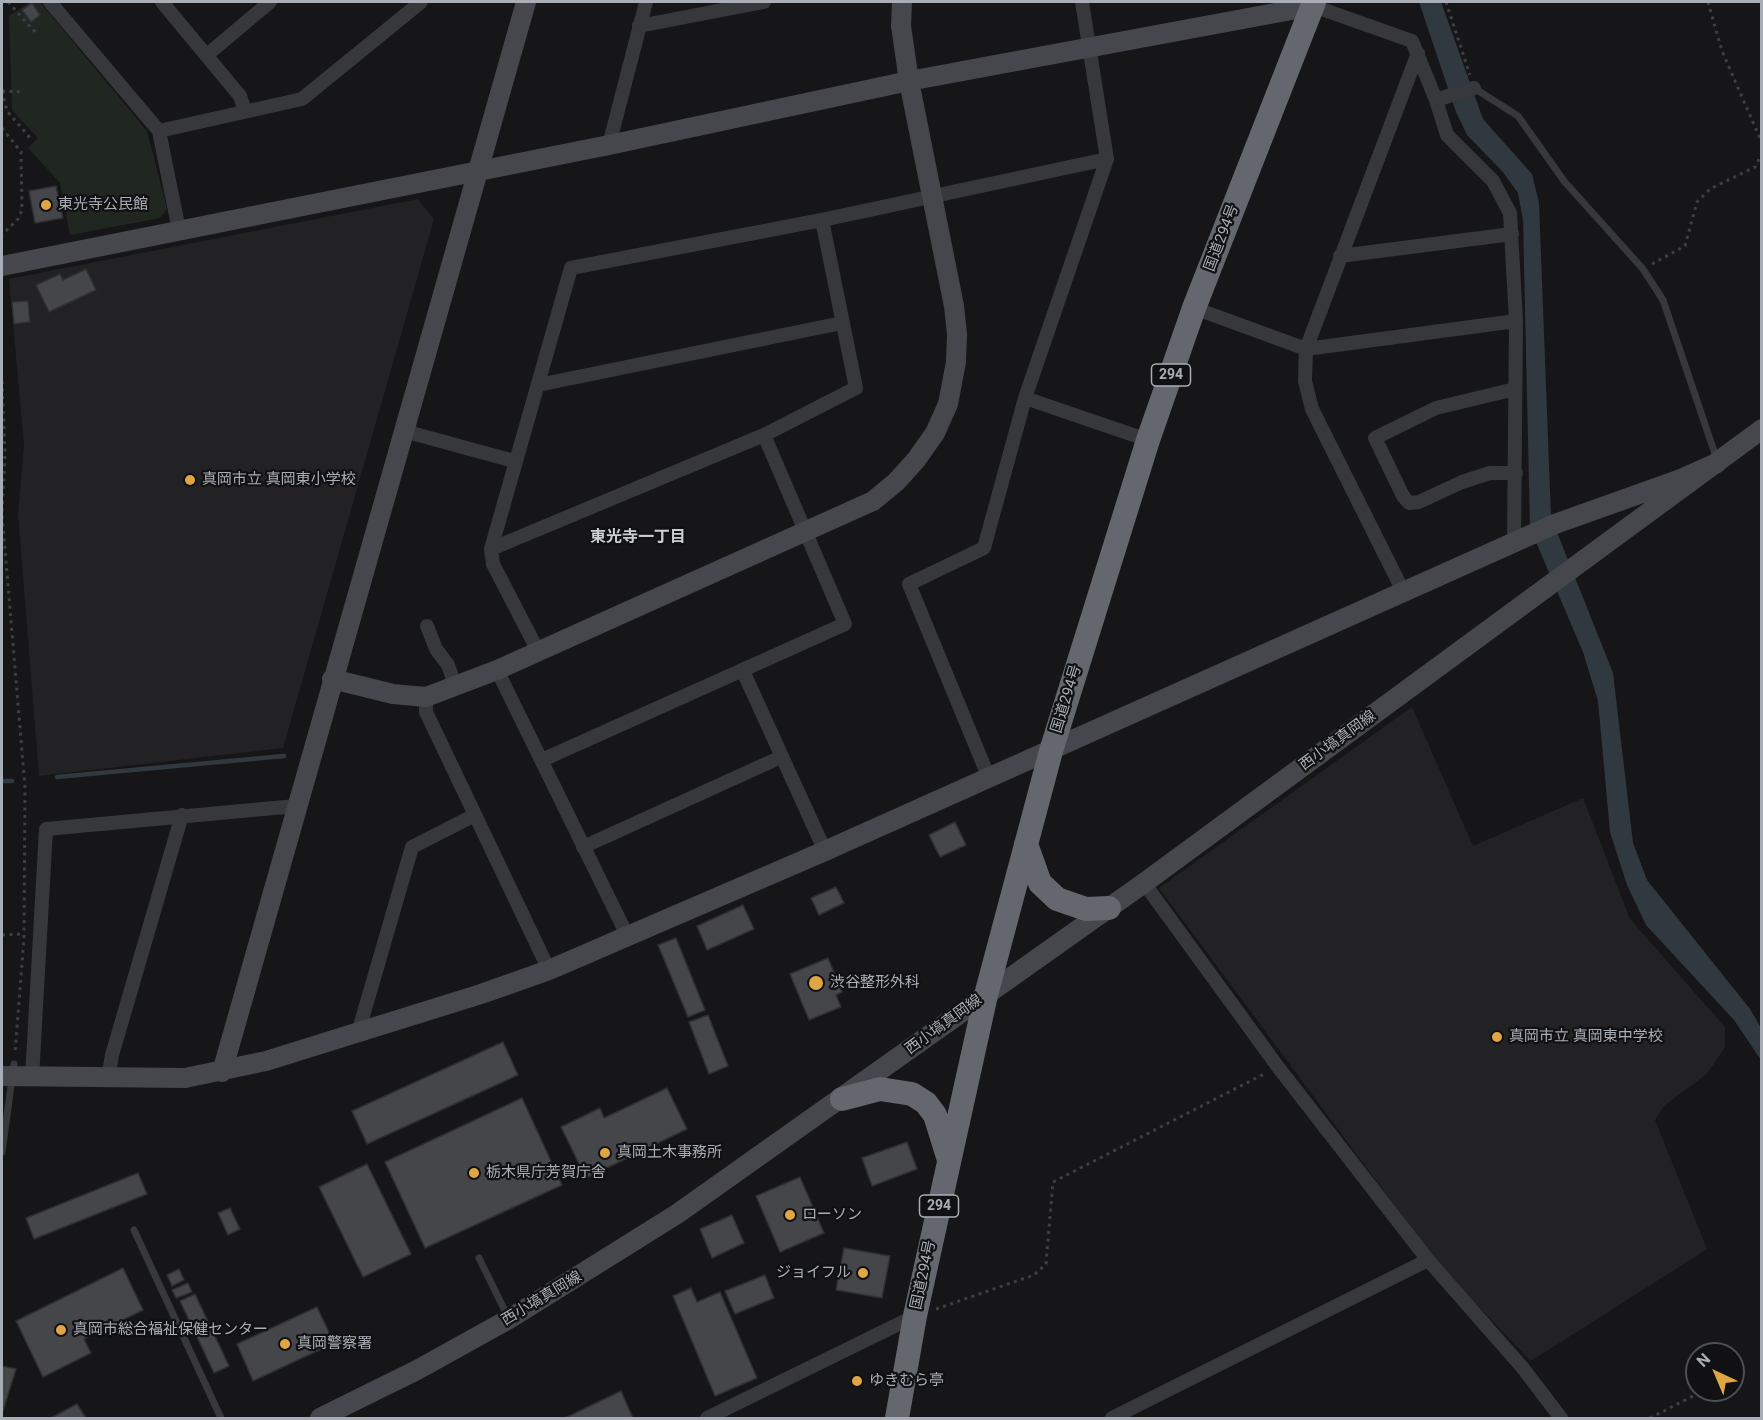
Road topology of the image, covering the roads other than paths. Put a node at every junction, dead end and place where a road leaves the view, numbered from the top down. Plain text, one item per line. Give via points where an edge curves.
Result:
1 (50, 2) edge
2 (162, 2) edge
3 (270, 2) edge
4 (422, 2) edge
5 (526, 2) edge
6 (646, 2) edge
7 (764, 2) edge
8 (902, 2) edge
9 (1082, 2) edge
10 (1313, 4) edge
11 (639, 26) junction
12 (1089, 48) junction
13 (1418, 53) junction
14 (207, 55) junction
15 (909, 81) junction
16 (1474, 88) joint
17 (1436, 100) junction
18 (245, 111) junction
19 (159, 131) junction
20 (609, 145) junction
21 (1107, 159) junction
22 (480, 169) junction
23 (932, 195) junction
24 (822, 220) junction
25 (178, 230) junction
26 (1512, 234) junction
27 (1340, 256) junction
28 (2, 266) edge
29 (1194, 308) junction
30 (1516, 321) junction
31 (842, 323) junction
32 (1306, 349) junction
33 (538, 385) junction
34 (1515, 389) junction
35 (1024, 398) junction
36 (1761, 429) edge
37 (404, 431) junction
38 (764, 435) junction
39 (1148, 440) junction
40 (514, 461) junction
41 (1718, 463) junction
42 (1516, 474) junction
43 (805, 533) junction
44 (1514, 543) junction
45 (491, 549) junction
46 (1404, 593) junction
47 (427, 626) dead end
48 (538, 651) junction
49 (497, 670) junction
50 (743, 671) junction
51 (332, 679) junction
52 (455, 685) junction
53 (426, 697) junction
54 (1051, 751) junction
55 (781, 757) junction
56 (542, 760) junction
57 (989, 778) junction
58 (296, 806) junction
59 (182, 815) junction
60 (475, 815) junction
61 (1026, 844) junction
62 (583, 847) junction
63 (825, 851) junction
64 (1144, 883) junction
65 (1109, 908) junction
66 (628, 937) junction
67 (549, 970) junction
68 (986, 995) junction
69 (358, 1033) junction
70 (222, 1072) junction
71 (13, 1074) edge
72 (108, 1079) junction
73 (842, 1099) junction
74 (2, 1152) edge
75 (950, 1162) junction
76 (134, 1230) dead end
77 (479, 1257) dead end
78 (1428, 1260) junction
79 (915, 1316) junction
80 (509, 1319) junction
81 (348, 1413) edge
82 (221, 1419) edge
83 (320, 1419) edge
84 (706, 1419) edge
85 (897, 1419) edge
86 (1112, 1419) edge
87 (1561, 1419) edge

1 - 19 street
2 - 14 street
3 - 14 street
4 - 18 street via 302,99
5 - 22 street
6 - 11 street
7 - 11 street
8 - 15 street
9 - 12 street
10 - 12 street
10 - 13 street via 1412,41
10 - 29 highway, 国道294号 / 294
11 - 20 street
12 - 15 street
12 - 21 street
13 - 17 street
13 - 27 street
14 - 18 street via 240,96
15 - 20 street
15 - 23 street
16 - 17 street
16 - 41 lane via 1518,116 1564,181 1643,270 1664,300
17 - 26 street via 1447,135 1494,181 1510,213
18 - 19 street
19 - 25 street
20 - 22 street
21 - 23 street
21 - 35 street
22 - 25 street
22 - 37 street
23 - 24 street
23 - 43 street via 957,334 948,404 935,433 896,482 873,501
24 - 31 street
24 - 33 street via 571,268
25 - 28 street
26 - 27 street
26 - 30 street
27 - 32 street
29 - 32 street
29 - 39 highway, 国道294号 / 294
30 - 32 street
30 - 34 street
31 - 33 street
31 - 38 street via 856,388
32 - 46 street via 1305,381 1312,409
33 - 40 street
34 - 42 street
34 - 42 street via 1436,408 1375,438 1409,503 1490,473
35 - 39 street
35 - 57 street via 984,548 909,584
36 - 41 street
37 - 40 street
37 - 51 street
38 - 43 street
38 - 45 street
39 - 54 highway, 国道294号 / 294
40 - 45 street
41 - 44 street
41 - 64 street, 西小塙真岡線
42 - 44 street
43 - 48 street
43 - 50 street via 845,624
44 - 46 street
45 - 48 street via 493,564
46 - 54 street
47 - 52 street
48 - 49 street
49 - 52 street
49 - 56 street
50 - 55 street
50 - 56 street
51 - 53 street via 393,694
51 - 58 street
52 - 53 street
53 - 60 street via 426,712
54 - 57 street
54 - 61 highway, 国道294号 / 294
55 - 62 street
55 - 63 street
56 - 62 street
57 - 63 street
58 - 59 street
58 - 70 street
59 - 71 street via 46,829
59 - 72 street
60 - 67 street
60 - 69 street via 412,847
61 - 65 highway via 1040,883 1057,899 1086,909
61 - 68 highway, 国道294号 / 294
62 - 66 street
63 - 66 street
64 - 65 street, 西小塙真岡線
64 - 78 street via 1278,1067
65 - 68 street, 西小塙真岡線
66 - 67 street
67 - 69 street
68 - 73 street, 西小塙真岡線
68 - 75 highway, 国道294号 / 294
69 - 70 street
70 - 72 street via 185,1078
71 - 72 street
71 - 74 lane
73 - 75 highway via 880,1089 912,1094 926,1103 934,1115
73 - 80 street, 西小塙真岡線 via 677,1214
75 - 79 highway, 国道294号 / 294
76 - 82 lane
77 - 80 lane
78 - 86 street
78 - 87 street via 1522,1367
79 - 84 street
79 - 85 highway, 国道294号 / 294
80 - 81 street, 西小塙真岡線
81 - 83 street, 西小塙真岡線

